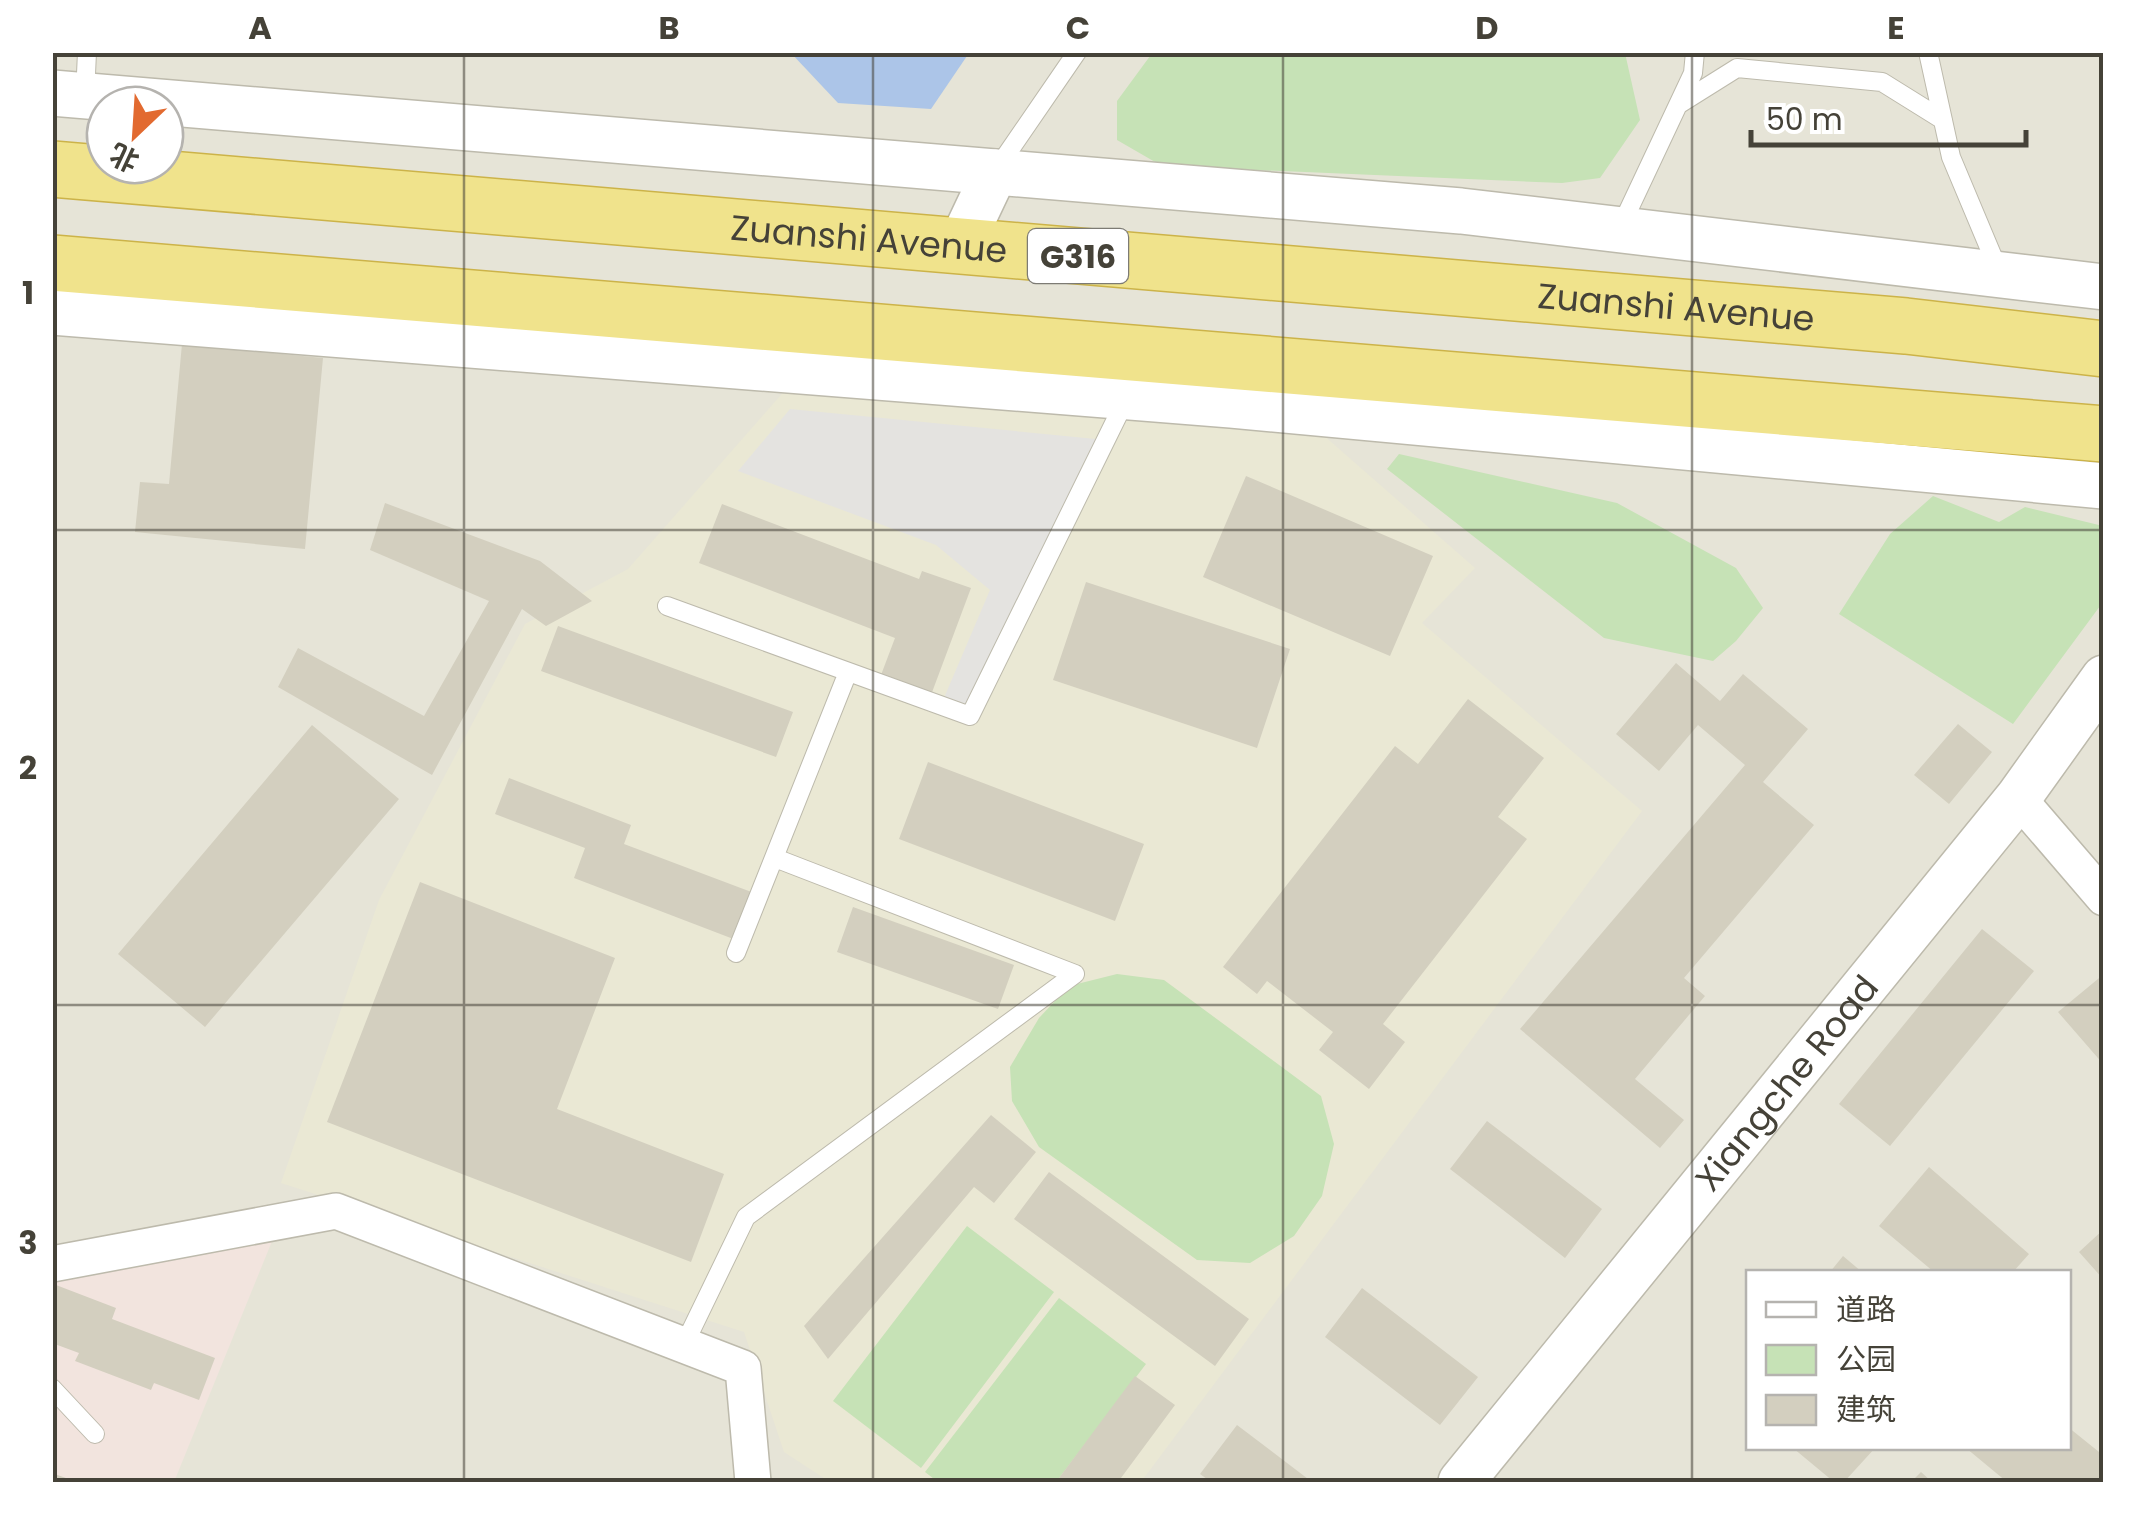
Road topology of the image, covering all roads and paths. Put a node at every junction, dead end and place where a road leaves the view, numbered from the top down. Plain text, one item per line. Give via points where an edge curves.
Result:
1 (1077, 52) edge
2 (1694, 52) edge
3 (1928, 52) edge
4 (75, 80) edge
5 (1678, 105) junction
6 (1943, 120) junction
7 (52, 169) edge
8 (995, 172) junction
9 (1619, 230) junction
10 (960, 246) junction
11 (52, 263) edge
12 (2000, 274) junction
13 (2104, 286) edge
14 (52, 312) edge
15 (403, 316) junction
16 (2104, 350) edge
17 (1127, 397) junction
18 (2104, 434) edge
19 (2104, 486) edge
20 (667, 606) dead end
21 (848, 672) junction
22 (2104, 678) edge
23 (2018, 798) junction
24 (775, 858) junction
25 (2104, 898) edge
26 (736, 954) dead end
27 (52, 1264) edge
28 (684, 1345) junction
29 (52, 1388) edge
30 (96, 1434) dead end
31 (753, 1482) edge
32 (1461, 1482) edge

1 - 8 lane
2 - 5 lane via 1693,73
3 - 6 lane
4 - 8 street
5 - 6 lane via 1737,68 1882,82
5 - 9 lane
6 - 12 lane via 1951,157
7 - 10 highway, Zuanshi Avenue / G316
8 - 9 street
8 - 10 street
9 - 12 street
10 - 16 highway, Zuanshi Avenue / G316 via 1906,326
11 - 15 highway
12 - 13 street
14 - 15 street
15 - 17 street
15 - 18 highway
17 - 19 street
17 - 21 lane via 970,716
20 - 21 lane
21 - 24 lane
22 - 23 street, Xiangche Road
23 - 25 street
23 - 32 street, Xiangche Road
24 - 26 lane
24 - 28 lane via 1075,974 746,1217
27 - 28 street via 336,1211
28 - 31 street via 742,1368
29 - 30 lane

